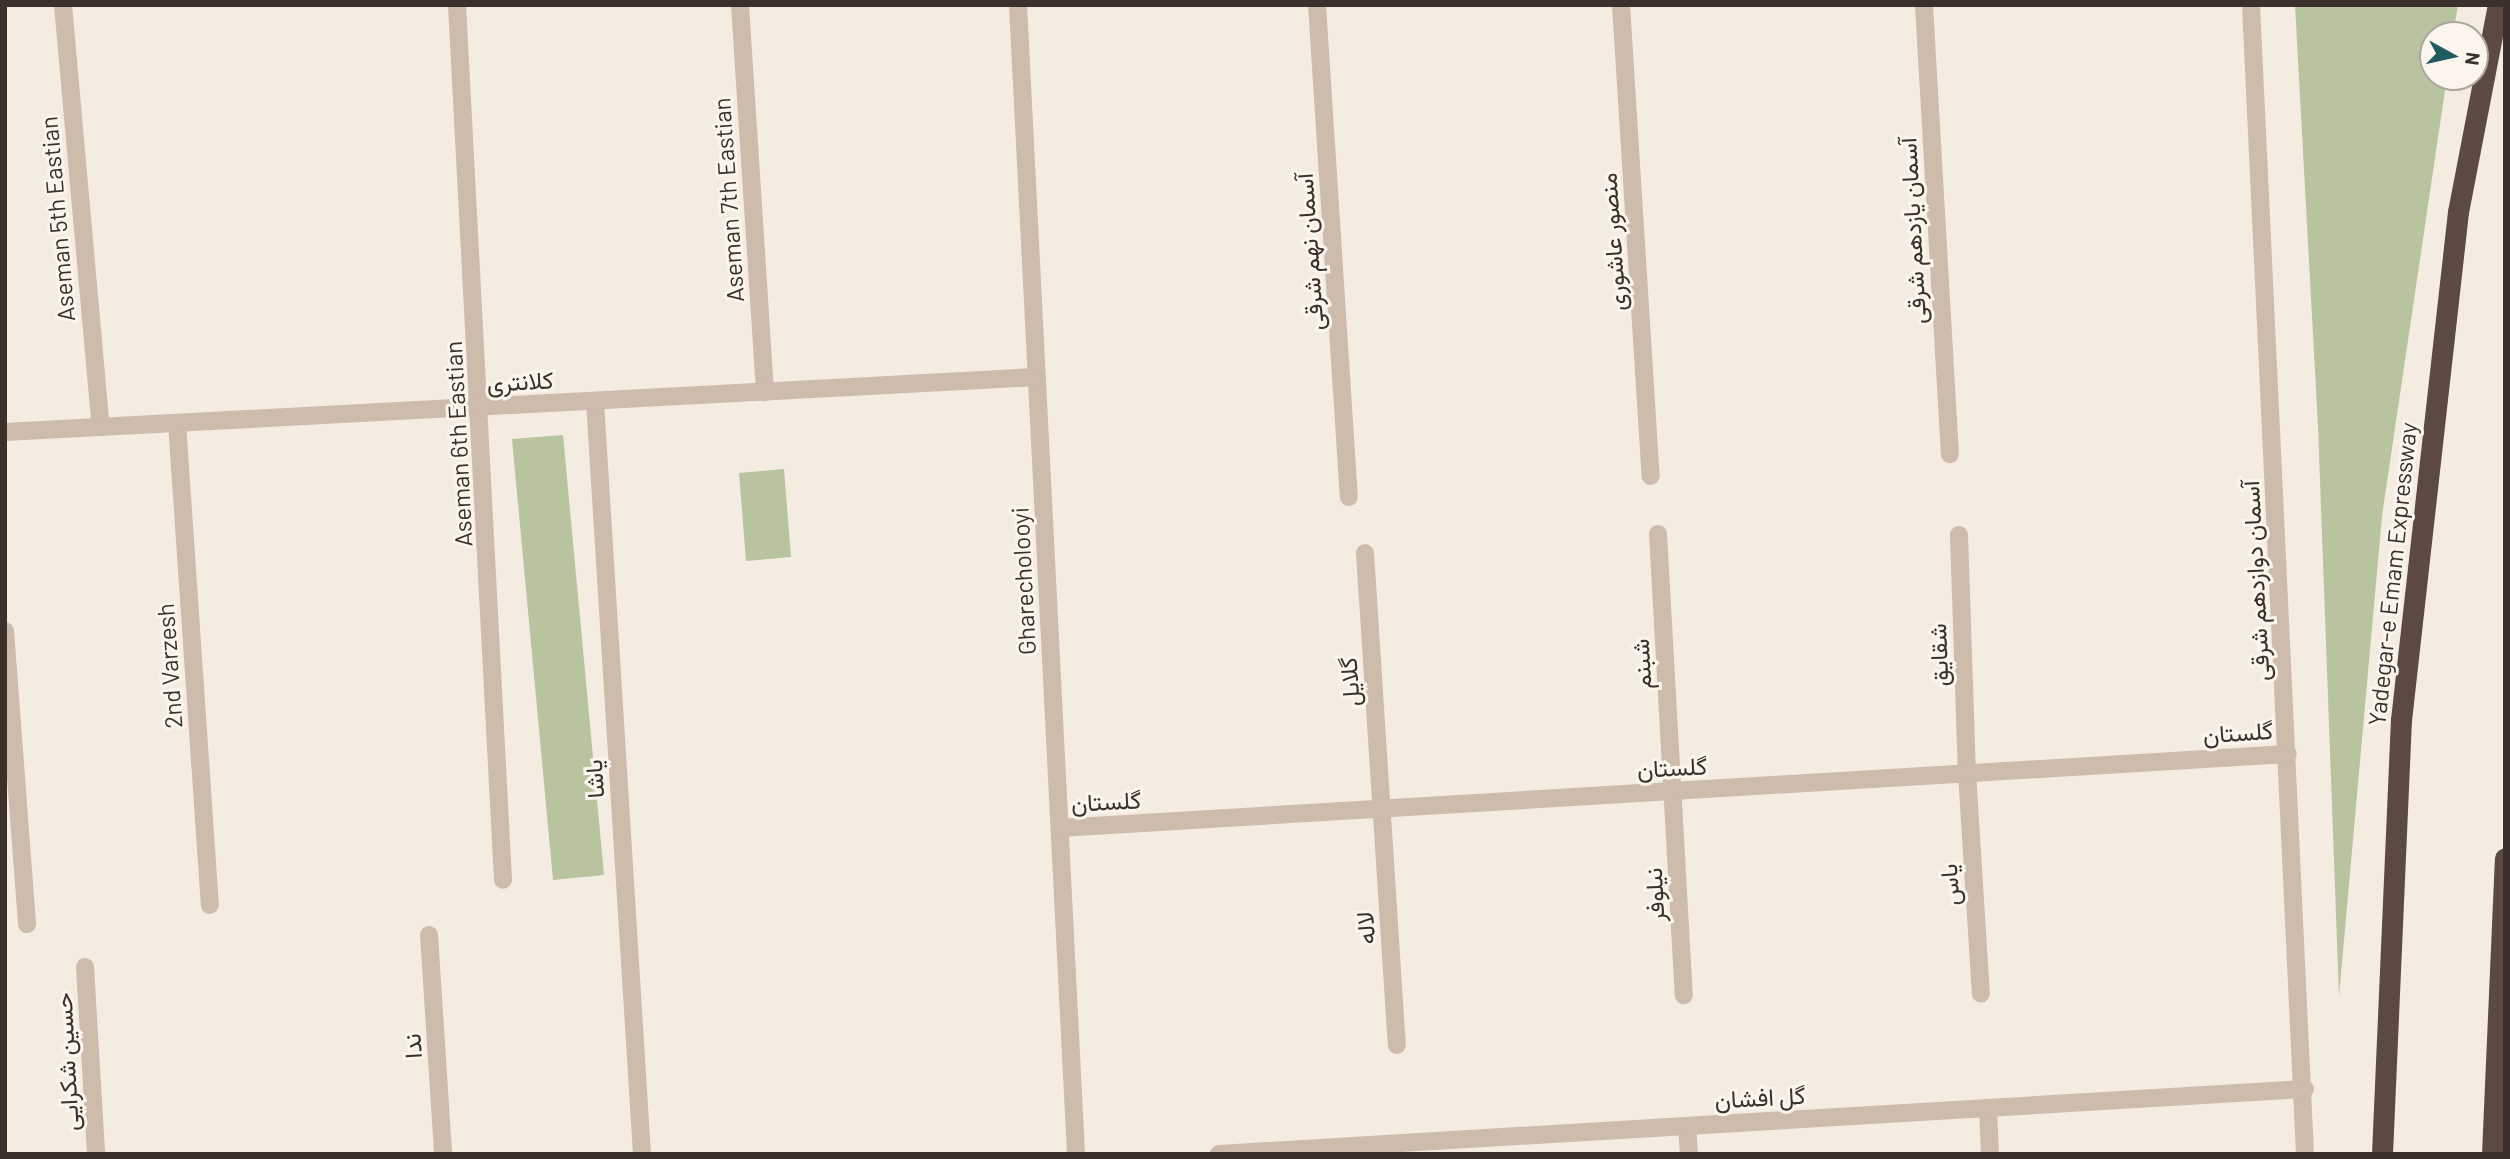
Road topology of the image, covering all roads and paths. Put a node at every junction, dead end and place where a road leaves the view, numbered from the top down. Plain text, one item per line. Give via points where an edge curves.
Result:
1 (63, 5) edge
2 (457, 5) edge
3 (740, 5) edge
4 (1018, 5) edge
5 (1317, 5) edge
6 (1621, 5) edge
7 (1924, 5) edge
8 (2251, 5) edge
9 (2498, 5) edge
10 (1037, 377) junction
11 (765, 392) junction
12 (595, 401) junction
13 (481, 407) junction
14 (177, 423) junction
15 (101, 428) junction
16 (5, 432) edge
17 (1950, 454) dead end
18 (1651, 476) dead end
19 (1349, 496) dead end
20 (1658, 534) dead end
21 (1959, 535) dead end
22 (1365, 552) dead end
23 (5, 631) edge
24 (2288, 754) junction
25 (1967, 773) junction
26 (1672, 791) junction
27 (1382, 809) junction
28 (1060, 828) junction
29 (2505, 858) edge
30 (503, 880) dead end
31 (210, 905) dead end
32 (27, 924) dead end
33 (429, 935) dead end
34 (85, 967) dead end
35 (1980, 994) dead end
36 (1684, 995) dead end
37 (1397, 1045) dead end
38 (2305, 1088) junction
39 (1988, 1108) junction
40 (1687, 1126) junction
41 (1380, 1149) edge
42 (96, 1154) edge
43 (443, 1154) edge
44 (642, 1154) edge
45 (1076, 1154) edge
46 (1219, 1154) edge
47 (1689, 1154) edge
48 (1990, 1154) edge
49 (2305, 1154) edge
50 (2382, 1154) edge
51 (2491, 1154) edge

1 - 15 street, Aseman 5th Eastian
2 - 13 street, Aseman 6th Eastian
3 - 11 street, Aseman 7th Eastian
4 - 10 street, Gharecholooyi
5 - 19 street, آسمان نهم شرقی
6 - 18 street, منصور عاشوری
7 - 17 street, آسمان یازدهم شرقی
8 - 24 street, آسمان دوازدهم شرقی
9 - 50 highway, Yadegar-e Emam Expressway via 2458,212 2401,720
10 - 11 street, کلانتری
10 - 28 street, Gharecholooyi
11 - 12 street, کلانتری
12 - 13 street, کلانتری
12 - 44 street, یاشا
13 - 14 street, کلانتری
13 - 30 street, Aseman 6th Eastian
14 - 15 street, کلانتری
14 - 31 street, 2nd Varzesh
15 - 16 street, کلانتری
20 - 26 street, شبنم
21 - 25 street, شقایق
22 - 27 street, گلایل
23 - 32 street
24 - 25 street, گلستان
24 - 38 street, آسمان دوازدهم شرقی
25 - 26 street, گلستان
25 - 35 street, یاس
26 - 27 street, گلستان
26 - 36 street, نیلوفر
27 - 28 street, گلستان
27 - 37 street, لاله
28 - 45 street, Gharecholooyi
29 - 51 highway
33 - 43 street, ندا
34 - 42 street, حسین شکرایی
38 - 39 street, گل افشان
38 - 49 street, آسمان دوازدهم شرقی
39 - 40 street, گل افشان
39 - 48 street
40 - 41 street, گل افشان
40 - 47 street
41 - 46 street, گل افشان

